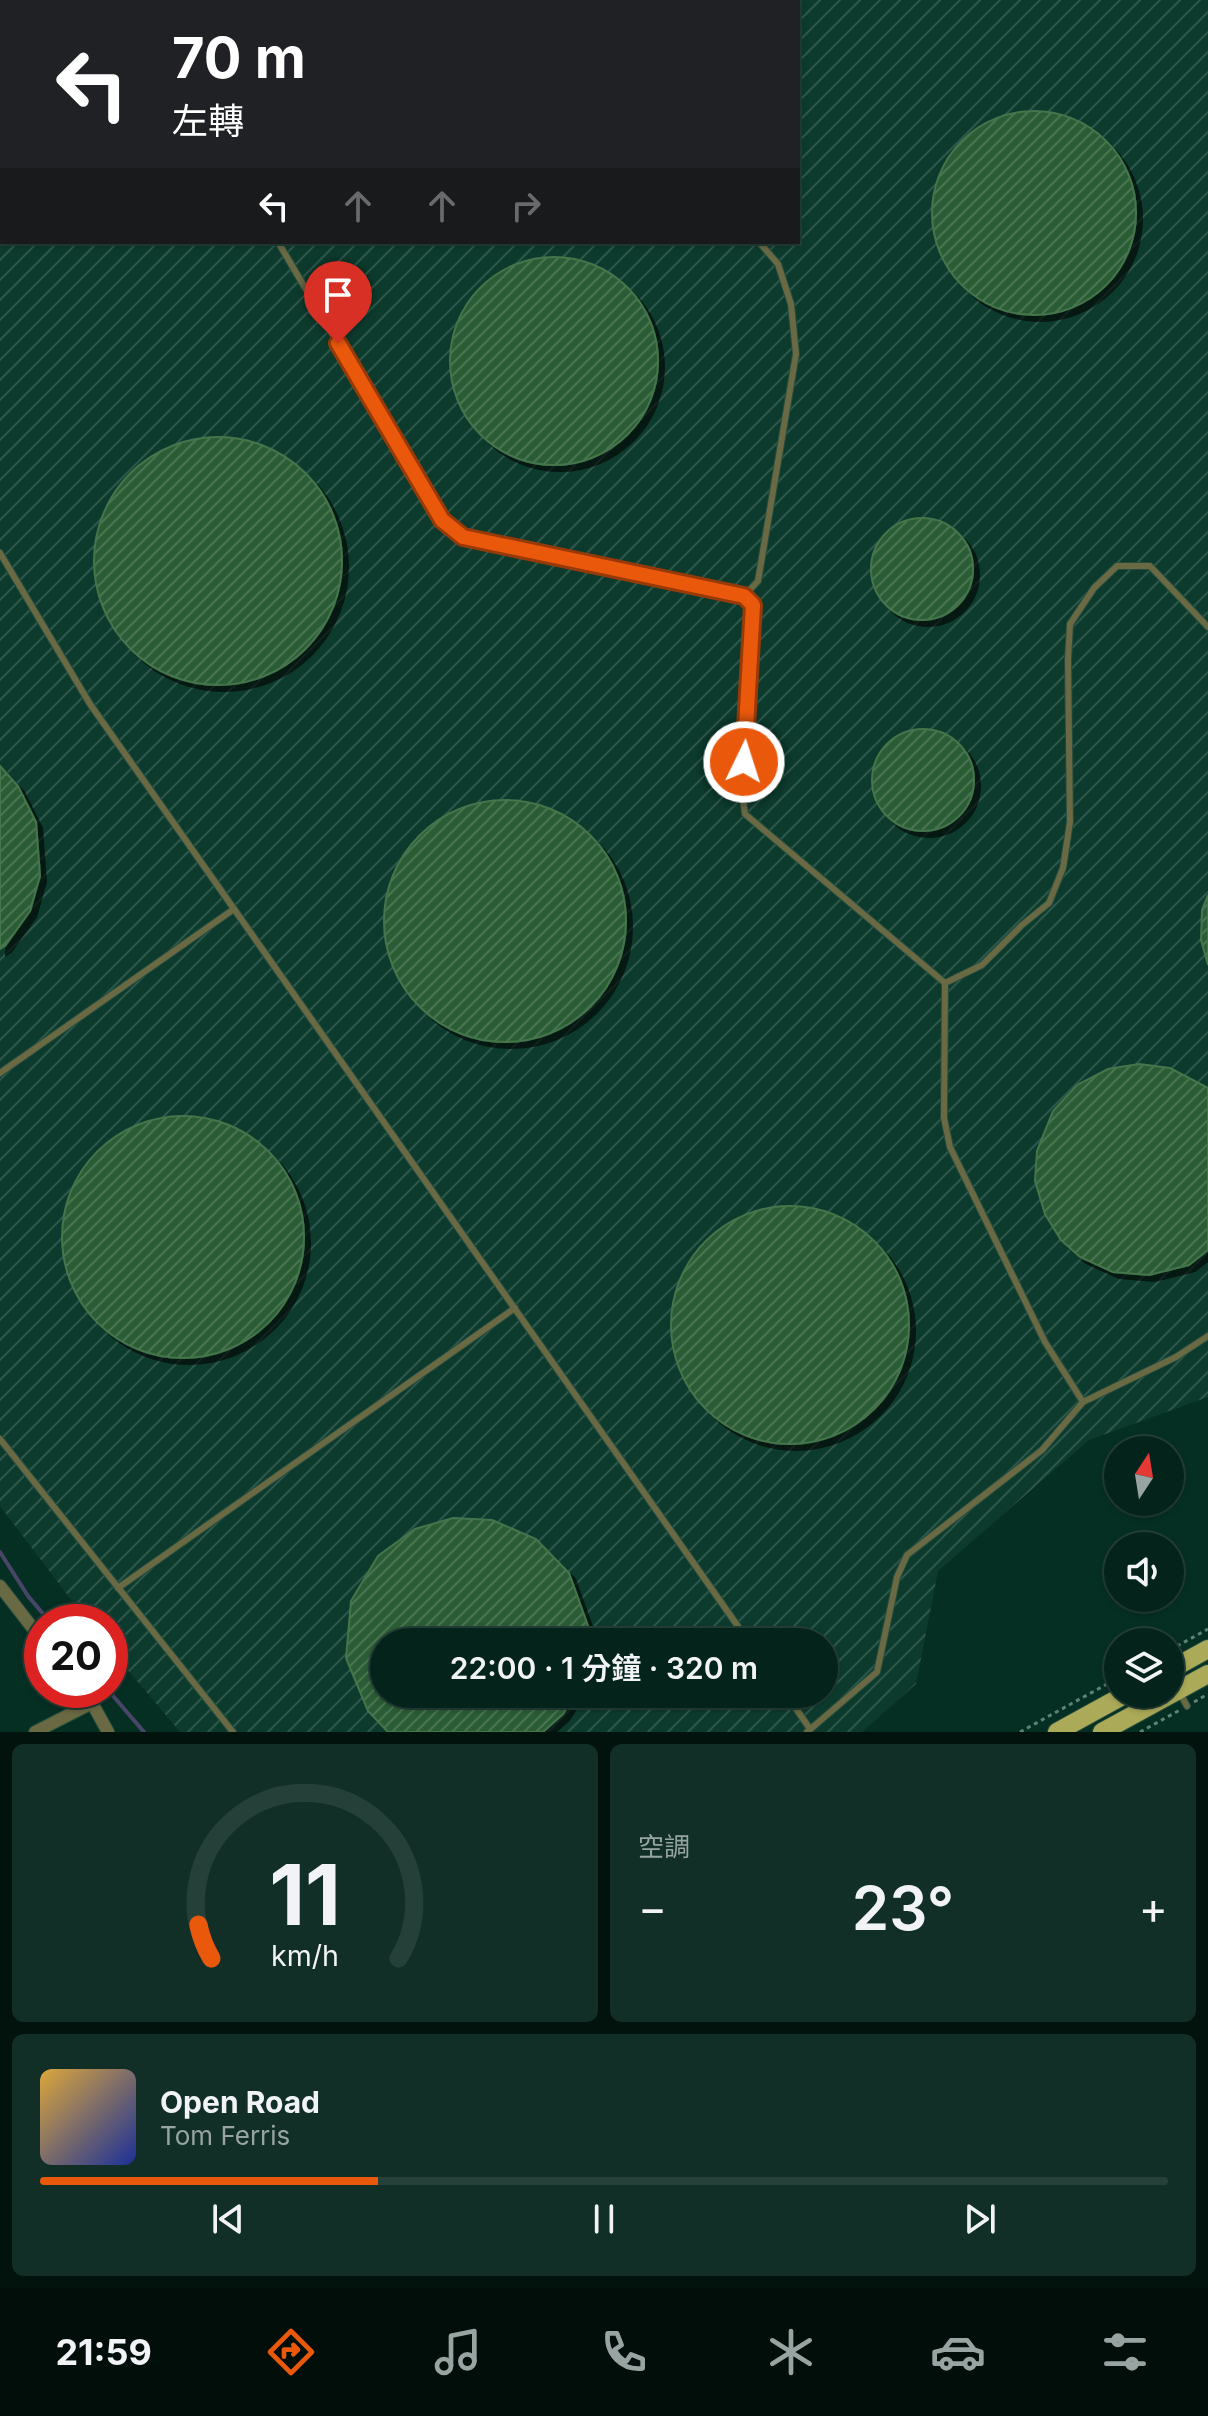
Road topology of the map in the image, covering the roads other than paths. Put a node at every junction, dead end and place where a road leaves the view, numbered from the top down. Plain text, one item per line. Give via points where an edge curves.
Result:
1 (279, 244) edge
2 (761, 244) edge
3 (0, 553) edge
4 (744, 596) junction
5 (1208, 627) edge
6 (234, 909) junction
7 (945, 983) junction
8 (0, 1073) edge
9 (515, 1308) junction
10 (1208, 1336) edge
11 (1083, 1402) junction
12 (0, 1439) edge
13 (0, 1586) edge
14 (118, 1588) junction
15 (24, 1617) edge
16 (739, 1628) edge
17 (1208, 1649) edge
18 (1208, 1674) edge
19 (1184, 1676) edge
20 (1184, 1682) edge
21 (1104, 1706) edge
22 (82, 1708) edge
23 (95, 1708) edge
24 (795, 1708) edge
25 (1140, 1708) edge
26 (809, 1731) edge
27 (35, 1732) edge
28 (108, 1732) edge
29 (233, 1732) edge
30 (1057, 1732) edge
31 (1102, 1732) edge

1 - 4 lane via 442,520 463,537
2 - 4 lane via 778,264 791,304 796,354 758,581
3 - 6 lane via 90,704
4 - 7 lane via 753,605 745,814
5 - 7 lane via 1150,566 1117,566 1094,588 1070,624 1070,822 1063,868 1049,903 982,965
6 - 8 lane
6 - 9 lane
7 - 11 lane via 944,1118 950,1147 1045,1342
9 - 14 lane
9 - 16 lane
10 - 11 lane
11 - 26 lane via 1042,1450 907,1555 897,1577 877,1672
12 - 14 lane
13 - 15 street
14 - 29 lane
17 - 19 main road
18 - 20 main road
21 - 30 main road
22 - 27 street
23 - 28 street
24 - 26 lane
25 - 31 main road

